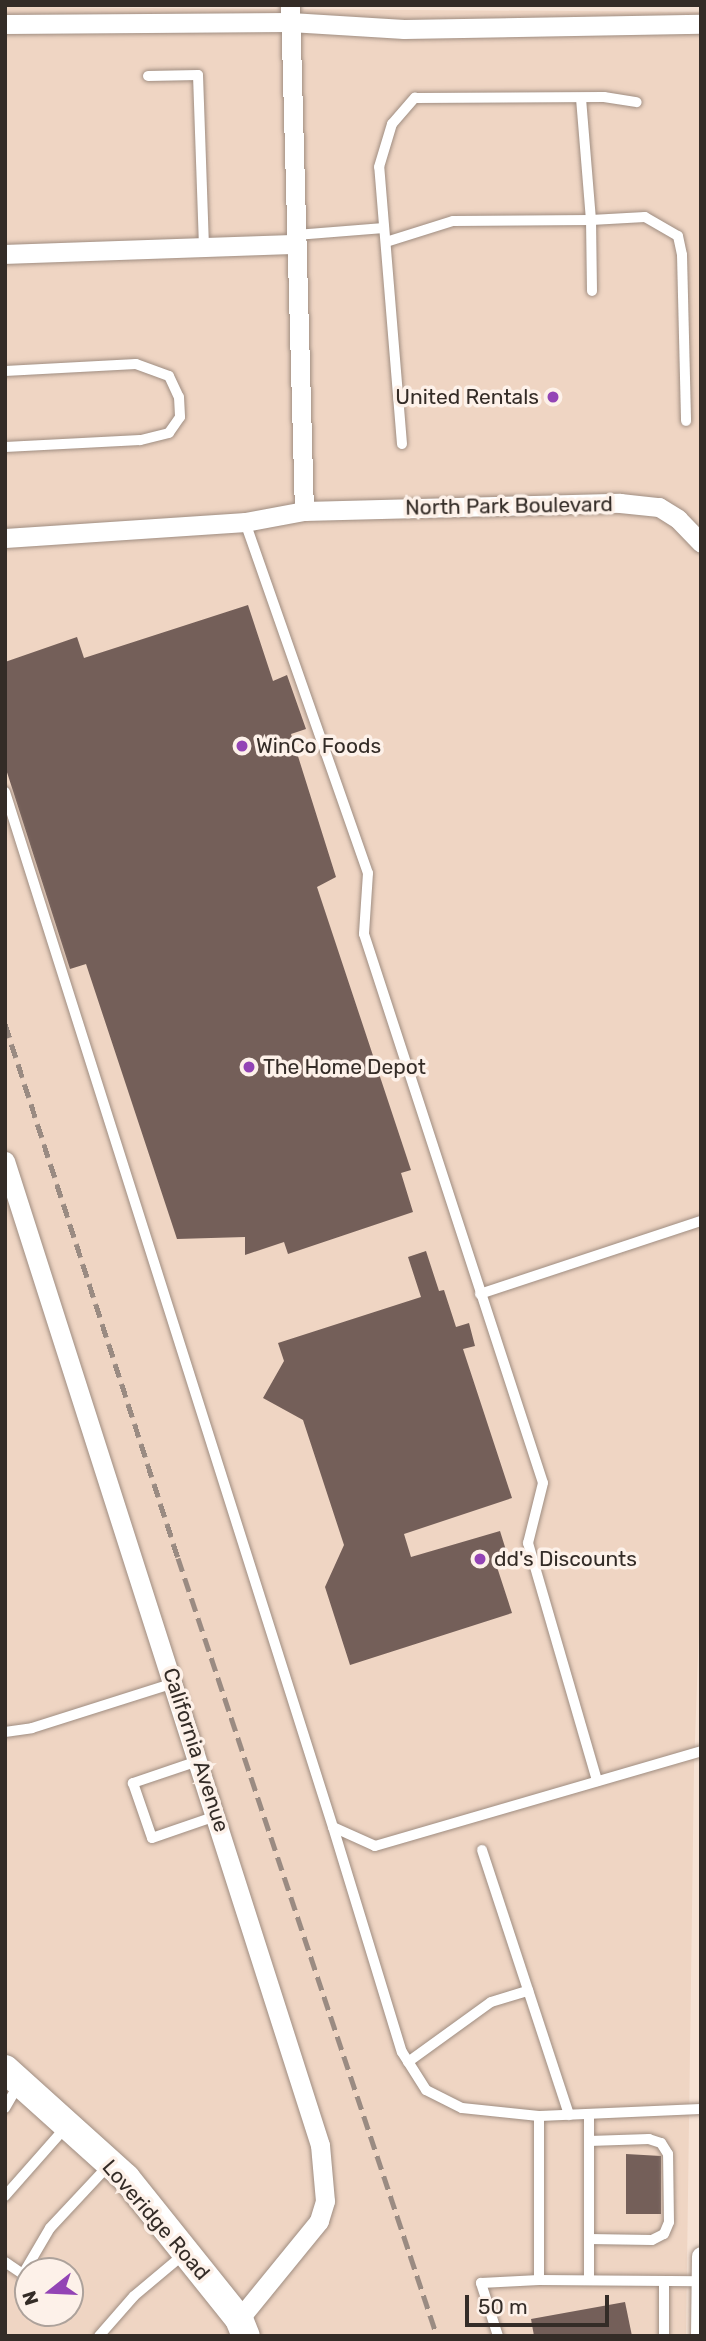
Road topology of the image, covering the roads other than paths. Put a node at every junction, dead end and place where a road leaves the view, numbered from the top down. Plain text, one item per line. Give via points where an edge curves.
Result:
1 (290, 14) edge
2 (5, 24) edge
3 (701, 24) edge
4 (148, 76) dead end
5 (581, 98) junction
6 (637, 102) dead end
7 (592, 220) junction
8 (384, 228) junction
9 (297, 240) junction
10 (386, 242) junction
11 (204, 248) junction
12 (5, 254) edge
13 (592, 291) dead end
14 (5, 371) edge
15 (686, 421) dead end
16 (402, 444) dead end
17 (5, 447) edge
18 (304, 511) junction
19 (244, 522) junction
20 (5, 538) edge
21 (701, 542) edge
22 (5, 792) edge
23 (6, 1169) edge
24 (701, 1221) edge
25 (480, 1294) junction
26 (175, 1683) junction
27 (5, 1732) edge
28 (701, 1751) edge
29 (199, 1760) junction
30 (597, 1782) junction
31 (216, 1816) junction
32 (332, 1827) junction
33 (482, 1850) dead end
34 (528, 1991) junction
35 (408, 2062) junction
36 (13, 2075) edge
37 (5, 2108) edge
38 (701, 2109) edge
39 (589, 2114) junction
40 (569, 2115) junction
41 (539, 2116) junction
42 (68, 2125) junction
43 (589, 2141) junction
44 (111, 2164) junction
45 (5, 2196) edge
46 (589, 2239) junction
47 (186, 2253) junction
48 (701, 2256) edge
49 (5, 2262) edge
50 (539, 2280) junction
51 (589, 2280) junction
52 (664, 2281) junction
53 (700, 2281) edge
54 (243, 2328) edge
55 (99, 2336) edge
56 (264, 2336) edge
57 (498, 2336) edge
58 (664, 2336) edge
59 (700, 2336) edge

1 - 2 street
1 - 3 street via 404,29
1 - 9 street
4 - 11 lane via 198,75
5 - 6 lane
5 - 7 lane
5 - 8 lane via 415,98 392,124 379,167
7 - 10 lane via 453,221
7 - 13 lane
7 - 15 lane via 645,217 678,236
8 - 9 lane
8 - 10 lane
9 - 11 street
9 - 18 street
10 - 16 lane
11 - 12 street
14 - 17 lane via 136,364 169,376 180,397 180,417 169,433 140,440
18 - 19 street, North Park Boulevard
18 - 21 street, North Park Boulevard via 620,503 659,508
19 - 20 street, North Park Boulevard
19 - 25 lane via 368,873 364,934
22 - 32 lane
23 - 26 street, California Avenue
24 - 25 lane
25 - 30 lane via 543,1483 528,1543
26 - 27 lane via 32,1728
26 - 29 street, California Avenue
28 - 30 lane
29 - 31 street, California Avenue
29 - 31 lane via 133,1783 152,1838
30 - 32 lane via 375,1846
31 - 54 street, California Avenue via 320,2145 325,2177 319,2221
32 - 35 lane
33 - 34 lane
34 - 35 lane via 491,2002
34 - 40 lane
35 - 41 lane via 426,2090 462,2108
36 - 37 lane
36 - 42 main road, Loveridge Road
38 - 39 lane
39 - 40 lane
39 - 43 lane
40 - 41 lane
41 - 50 lane
42 - 44 main road, Loveridge Road
42 - 45 lane
43 - 46 lane
43 - 46 lane via 649,2139 661,2143 668,2154 669,2222 664,2234 652,2240
44 - 47 main road, Loveridge Road
44 - 49 lane via 50,2228 23,2274
46 - 51 lane
47 - 54 main road, Loveridge Road
47 - 55 lane via 134,2296
48 - 53 street
50 - 51 lane
50 - 57 lane via 481,2283
51 - 52 lane
52 - 53 lane
52 - 58 lane
53 - 59 street
54 - 56 main road, Loveridge Road

